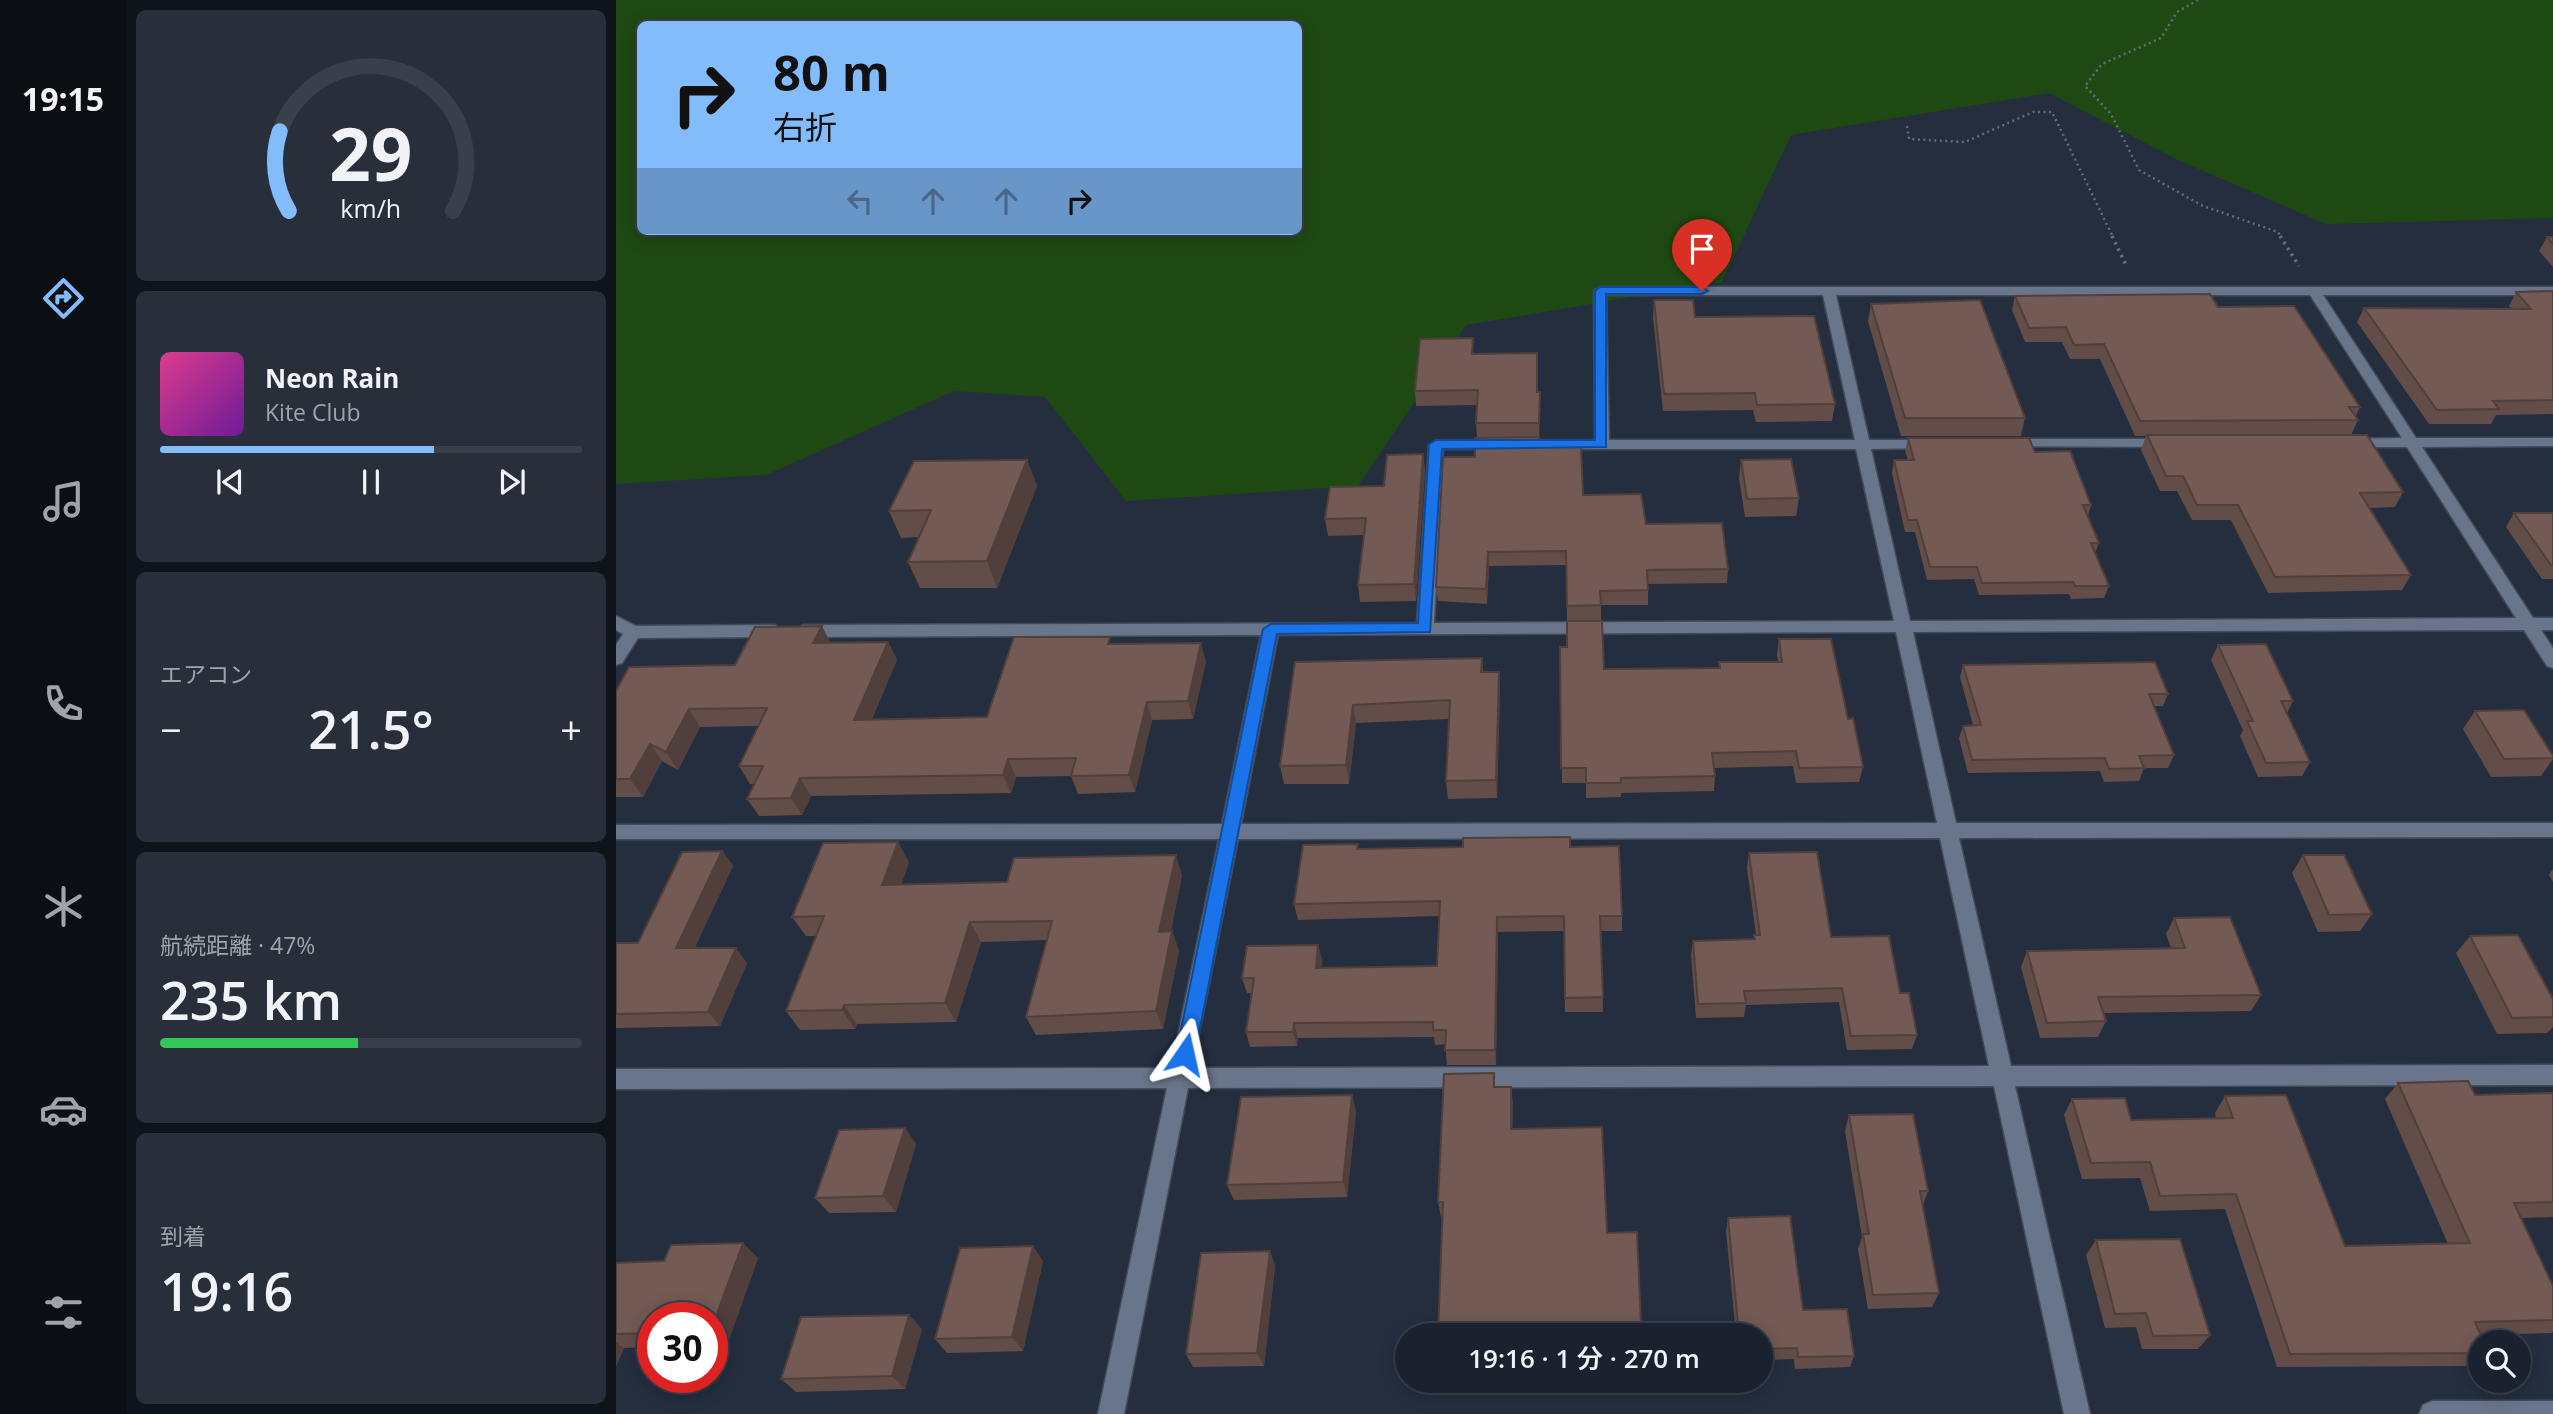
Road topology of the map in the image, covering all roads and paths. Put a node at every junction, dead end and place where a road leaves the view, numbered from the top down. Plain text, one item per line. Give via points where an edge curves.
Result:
1 (2198, 0) edge
2 (1907, 126) dead end
3 (1829, 291) junction
4 (2138, 291) junction
5 (2314, 291) junction
6 (2553, 291) edge
7 (2553, 442) edge
8 (1986, 443) edge
9 (2178, 443) edge
10 (2329, 443) edge
11 (2411, 443) junction
12 (1602, 444) junction
13 (1863, 444) junction
14 (1945, 444) edge
15 (616, 622) edge
16 (2528, 624) junction
17 (2553, 624) edge
18 (1904, 626) junction
19 (1271, 629) junction
20 (1425, 629) junction
21 (633, 632) junction
22 (616, 659) edge
23 (2553, 662) edge
24 (2553, 830) edge
25 (1230, 831) junction
26 (1948, 831) junction
27 (616, 832) edge
28 (2553, 1075) edge
29 (2003, 1076) junction
30 (1180, 1078) junction
31 (616, 1080) edge
32 (1111, 1414) edge
33 (2077, 1414) edge
34 (2432, 1414) edge
35 (2553, 1414) edge

1 - 5 path via 2178,12 2161,38 2102,64 2085,86 2111,114 2139,170 2203,206 2278,232
2 - 4 path via 1909,139 1965,142 2033,112 2052,112
3 - 4 street
3 - 12 street via 1600,291
3 - 13 street
4 - 5 street
5 - 6 street
5 - 11 street
7 - 11 street
8 - 9 street
10 - 11 street
11 - 16 street
12 - 13 street
12 - 20 street via 1436,444
13 - 14 street
13 - 18 street
15 - 21 street
16 - 17 street
16 - 18 street
16 - 23 street
18 - 20 street
18 - 26 street
19 - 20 street
19 - 21 street
19 - 25 street
21 - 22 street
24 - 26 street
25 - 26 street
25 - 27 street
25 - 30 street
26 - 29 street
28 - 29 street
29 - 30 street
29 - 33 street
30 - 31 street
30 - 32 street
34 - 35 street

